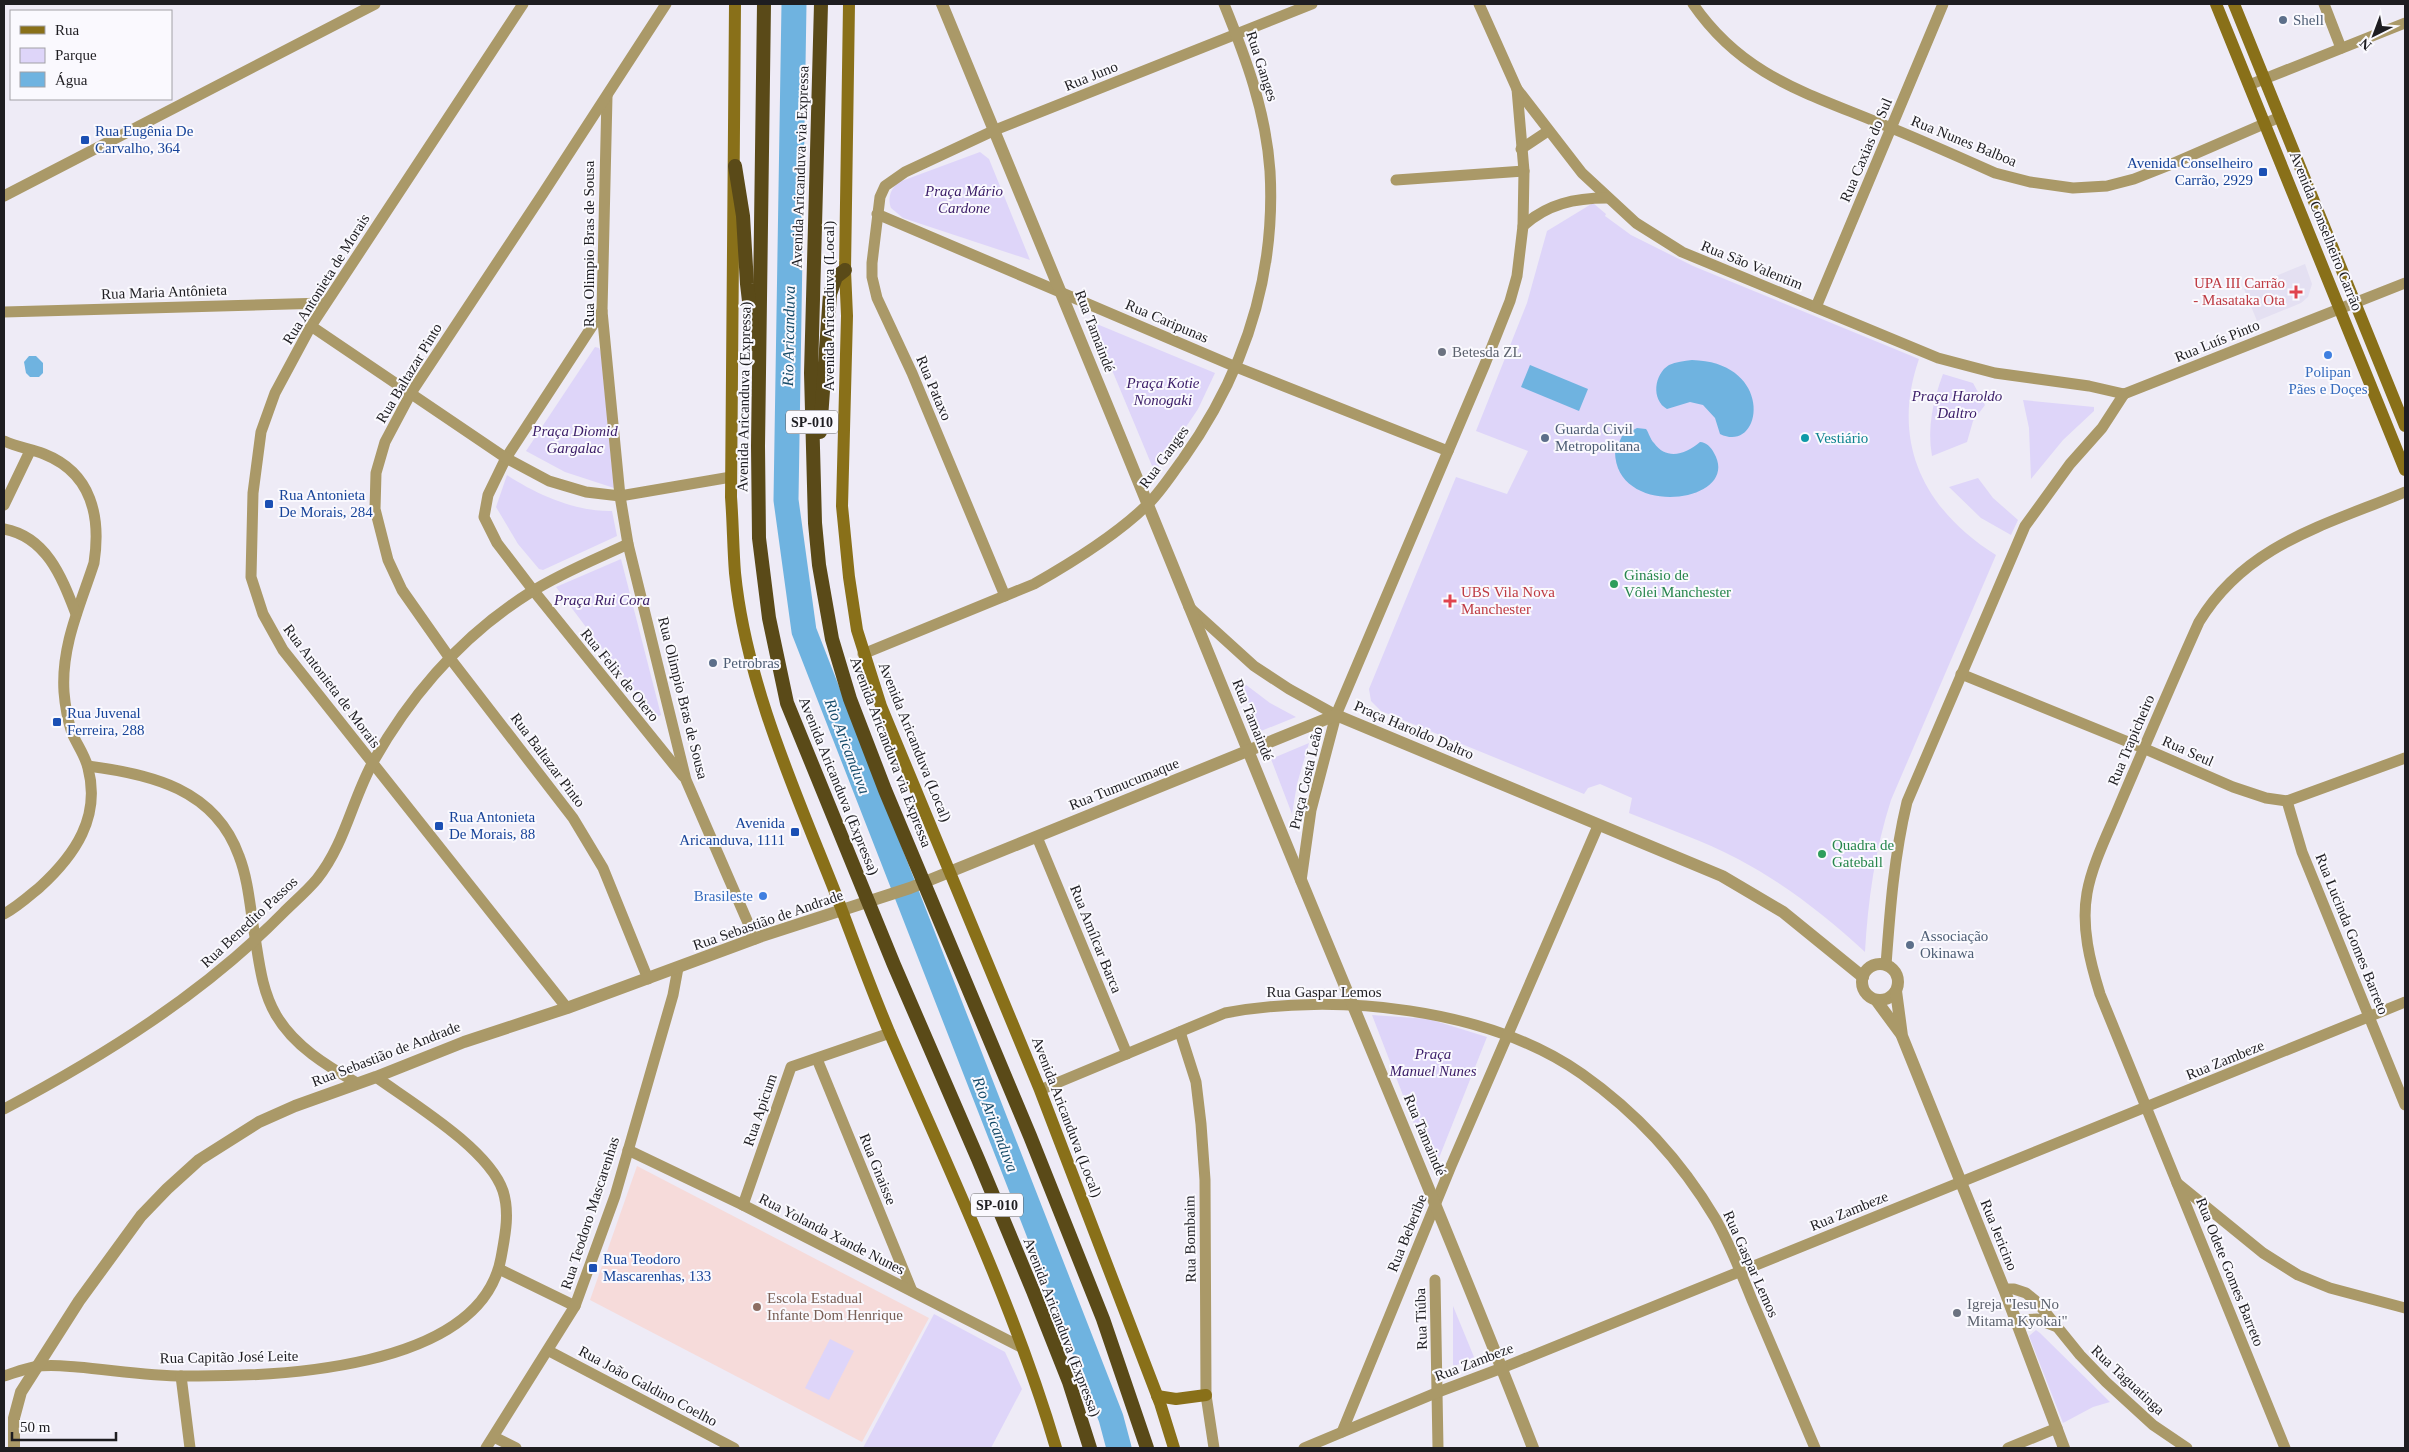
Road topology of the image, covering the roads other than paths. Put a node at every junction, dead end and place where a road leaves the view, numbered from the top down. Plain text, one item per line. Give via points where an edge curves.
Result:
1 (375, 4) edge
2 (523, 4) edge
3 (666, 4) edge
4 (735, 4) edge
5 (764, 4) edge
6 (821, 4) edge
7 (849, 4) edge
8 (942, 4) edge
9 (1224, 4) edge
10 (1312, 4) edge
11 (1480, 4) edge
12 (1694, 4) edge
13 (1943, 4) edge
14 (2216, 4) edge
15 (2234, 4) edge
16 (2324, 4) edge
17 (2405, 23) edge
18 (1236, 34) junction
19 (2341, 48) junction
20 (2264, 79) junction
21 (2249, 85) junction
22 (1517, 89) junction
23 (607, 96) junction
24 (2280, 117) junction
25 (2265, 124) junction
26 (1892, 128) junction
27 (995, 130) junction
28 (1548, 131) junction
29 (1521, 149) junction
30 (735, 166) junction
31 (1524, 171) junction
32 (1396, 180) dead end
33 (885, 186) joint
34 (4, 196) edge
35 (1607, 198) junction
36 (877, 214) junction
37 (1524, 226) junction
38 (845, 270) junction
39 (2405, 282) edge
40 (1062, 292) junction
41 (325, 303) junction
42 (2355, 303) junction
43 (1816, 307) junction
44 (2340, 309) junction
45 (602, 311) junction
46 (4, 312) edge
47 (311, 326) junction
48 (1236, 367) junction
49 (759, 374) junction
50 (410, 392) junction
51 (2124, 394) junction
52 (2402, 410) edge
53 (2385, 417) junction
54 (2405, 426) edge
55 (4, 441) edge
56 (30, 451) junction
57 (1448, 451) junction
58 (506, 458) junction
59 (2405, 470) edge
60 (731, 477) junction
61 (2405, 492) edge
62 (620, 496) junction
63 (814, 497) junction
64 (4, 505) edge
65 (1147, 505) junction
66 (4, 529) edge
67 (628, 544) junction
68 (533, 590) junction
69 (1005, 596) junction
70 (1189, 607) junction
71 (76, 614) junction
72 (863, 654) junction
73 (449, 656) junction
74 (1961, 674) junction
75 (1336, 715) junction
76 (2143, 748) junction
77 (1248, 751) junction
78 (2405, 758) edge
79 (372, 764) junction
80 (88, 766) junction
81 (686, 780) junction
82 (2287, 801) junction
83 (1598, 826) junction
84 (1037, 837) junction
85 (950, 872) junction
86 (1301, 881) junction
87 (924, 883) junction
88 (874, 901) junction
89 (843, 912) junction
90 (4, 914) edge
91 (755, 939) junction
92 (256, 941) junction
93 (1886, 966) junction
94 (678, 968) junction
95 (1863, 977) junction
96 (648, 979) junction
97 (1896, 991) junction
98 (1876, 1000) junction
99 (2405, 1002) edge
100 (1352, 1005) junction
101 (567, 1008) junction
102 (2370, 1017) junction
103 (1180, 1032) junction
104 (890, 1033) junction
105 (1902, 1036) junction
106 (1508, 1037) junction
107 (1127, 1054) junction
108 (817, 1058) junction
109 (376, 1077) junction
110 (357, 1083) junction
111 (1040, 1090) junction
112 (2405, 1105) edge
113 (2148, 1107) junction
114 (4, 1109) edge
115 (628, 1150) junction
116 (1960, 1181) junction
117 (2176, 1182) junction
118 (1436, 1202) junction
119 (743, 1205) junction
120 (499, 1269) junction
121 (1740, 1272) junction
122 (1435, 1280) dead end
123 (2004, 1289) junction
124 (912, 1292) junction
125 (575, 1306) junction
126 (2405, 1308) edge
127 (2015, 1320) junction
128 (2055, 1326) junction
129 (1021, 1348) junction
130 (549, 1351) junction
131 (35, 1367) junction
132 (1502, 1368) junction
133 (6, 1372) edge
134 (181, 1376) junction
135 (1068, 1382) junction
136 (1438, 1392) junction
137 (1206, 1395) junction
138 (1157, 1396) junction
139 (2056, 1428) junction
140 (1342, 1432) junction
141 (494, 1437) junction
142 (14, 1448) edge
143 (190, 1448) edge
144 (486, 1448) edge
145 (516, 1448) edge
146 (734, 1448) edge
147 (1056, 1448) edge
148 (1083, 1448) edge
149 (1090, 1448) edge
150 (1147, 1448) edge
151 (1174, 1448) edge
152 (1214, 1448) edge
153 (1304, 1448) edge
154 (1438, 1448) edge
155 (1533, 1448) edge
156 (1815, 1448) edge
157 (2008, 1448) edge
158 (2064, 1448) edge
159 (2187, 1448) edge
160 (2285, 1448) edge

1 - 34 street
2 - 41 street, Rua Antonieta de Morais
3 - 23 street, Rua Baltazar Pinto
4 - 30 main road
5 - 49 highway, Avenida Aricanduva (Expressa) / SP-010
6 - 63 highway, Avenida Aricanduva via Expressa / SP-010 via 811,373
7 - 38 main road, Avenida Aricanduva (Local)
8 - 27 street, Rua Tamaindé
9 - 18 street, Rua Ganges
10 - 18 street, Rua Juno
11 - 22 street, Rua São Valentim
12 - 26 street, Rua Nunes Balboa via 1726,44 1770,77
13 - 26 street, Rua Caxias do Sul
14 - 21 main road, Avenida Conselheiro Carrão
15 - 20 main road, Avenida Conselheiro Carrão
16 - 19 street
17 - 19 street
18 - 27 street, Rua Juno
18 - 48 street, Rua Ganges via 1261,112 1270,170 1270,198 1259,300
19 - 20 street
20 - 21 street
20 - 24 main road, Avenida Conselheiro Carrão
21 - 25 main road, Avenida Conselheiro Carrão
22 - 28 street, Rua São Valentim
22 - 29 street, Praça Haroldo Daltro
23 - 45 street, Rua Olimpio Bras de Sousa
23 - 50 street, Rua Baltazar Pinto
24 - 25 street, Rua Nunes Balboa
24 - 42 main road, Avenida Conselheiro Carrão
25 - 26 street, Rua Nunes Balboa via 2134,179 2107,186 2073,188 1996,173
25 - 44 main road, Avenida Conselheiro Carrão
26 - 43 street, Rua Caxias do Sul
27 - 33 street, Rua Juno via 905,172
27 - 40 street, Rua Tamaindé
28 - 29 street
28 - 35 street, Rua São Valentim
29 - 31 street, Praça Haroldo Daltro
30 - 49 highway via 743,216 750,324
30 - 60 main road
31 - 32 street
31 - 37 street, Praça Haroldo Daltro
33 - 36 street, Rua Pataxo
35 - 37 street via 1588,198 1557,205 1534,216
35 - 43 street, Rua São Valentim via 1636,224 1682,252
36 - 40 street, Rua Caripunas
36 - 69 street, Rua Pataxo via 872,277 877,298 912,373
37 - 57 street, Praça Haroldo Daltro via 1510,301
38 - 63 highway via 836,277 830,294
38 - 72 main road, Avenida Aricanduva (Local) via 847,316 842,506 853,605
39 - 42 street, Rua Luís Pinto
40 - 48 street, Rua Caripunas
40 - 65 street, Rua Tamaindé
41 - 46 street, Rua Maria Antônieta
41 - 47 street, Rua Antonieta de Morais
42 - 44 street, Rua Luís Pinto
42 - 52 main road, Avenida Conselheiro Carrão
43 - 51 street, Rua São Valentim via 1947,360 1995,373
44 - 51 street, Rua Luís Pinto
44 - 53 main road, Avenida Conselheiro Carrão
45 - 58 street
45 - 62 street, Rua Olimpio Bras de Sousa
47 - 50 street
47 - 79 street, Rua Antonieta de Morais via 275,393 261,432 253,493 251,577 263,614 283,650
48 - 57 street, Rua Caripunas
48 - 65 street, Rua Ganges via 1194,442
49 - 88 highway, Avenida Aricanduva (Expressa) / SP-010 via 759,538 773,637 787,703
50 - 58 street
50 - 73 street, Rua Baltazar Pinto via 384,442 376,473 375,509 388,560 402,590
51 - 74 street via 2102,428 2070,464 2025,526
52 - 53 street
52 - 54 main road, Avenida Conselheiro Carrão
53 - 59 main road, Avenida Conselheiro Carrão
55 - 56 street
56 - 64 street
56 - 71 street via 44,454 71,470 90,498 96,551
57 - 75 street, Praça Haroldo Daltro
58 - 62 street via 549,481 586,492
58 - 68 street, Rua Felix de Otero via 488,495 484,517 497,543
60 - 62 street
60 - 89 main road via 735,574 766,714
61 - 76 street, Rua Trapicheiro via 2282,544 2247,566 2226,586 2199,622
62 - 67 street, Rua Olimpio Bras de Sousa
63 - 87 highway, Avenida Aricanduva via Expressa / SP-010 via 819,565 832,640 850,699
65 - 69 street, Rua Ganges via 1060,569
65 - 70 street, Rua Tamaindé
66 - 71 street via 24,535 50,557
67 - 68 street, Rua Benedito Passos
67 - 81 street, Rua Olimpio Bras de Sousa
68 - 73 street, Rua Benedito Passos via 496,615
68 - 81 street, Rua Felix de Otero
69 - 72 street, Rua Ganges
70 - 75 street, Praça Costa Leão via 1254,666
70 - 77 street, Rua Tamaindé
71 - 80 street via 69,637 64,692 72,733
72 - 85 main road, Avenida Aricanduva (Local) via 881,706
73 - 79 street, Rua Benedito Passos via 422,688
73 - 96 street, Rua Baltazar Pinto via 573,818 603,868
74 - 76 street, Rua Seul
74 - 93 street via 1907,802 1893,878
75 - 77 street, Rua Tumucumaque
75 - 83 street, Praça Haroldo Daltro
75 - 86 street, Praça Costa Leão via 1311,810
76 - 82 street, Rua Seul via 2233,787
76 - 113 street, Rua Trapicheiro via 2087,893 2086,926 2089,959 2100,994
77 - 84 street, Rua Tumucumaque
77 - 86 street, Rua Tamaindé
78 - 82 street, Rua Seul
79 - 92 street, Rua Benedito Passos via 339,843 317,879
79 - 101 street, Rua Antonieta de Morais
80 - 90 street via 91,813 82,838 53,875
80 - 92 street via 160,781 210,808 239,856
81 - 91 street, Rua Olimpio Bras de Sousa
82 - 102 street, Rua Lucinda Gomes Barreto via 2302,852
83 - 95 street, Praça Haroldo Daltro via 1722,876 1761,897 1811,932
83 - 106 street, Rua Beberibe
84 - 85 street, Rua Tumucumaque
84 - 107 street, Rua Amílcar Barca
85 - 87 street, Rua Tumucumaque
85 - 111 main road, Avenida Aricanduva (Local)
86 - 100 street, Rua Tamaindé
87 - 88 street, Rua Sebastião de Andrade
87 - 150 highway, SP-010 via 1103,1319
88 - 89 street, Rua Sebastião de Andrade
88 - 135 highway, Avenida Aricanduva (Expressa) / SP-010
89 - 91 street, Rua Sebastião de Andrade
89 - 104 main road
91 - 94 street, Rua Sebastião de Andrade
92 - 110 street via 260,973 276,1015 324,1064
92 - 114 street, Rua Benedito Passos via 165,1012
93 - 95 street via 1875,965
93 - 97 street via 1896,973
94 - 96 street, Rua Sebastião de Andrade
94 - 115 street, Rua Teodoro Mascarenhas via 673,996
95 - 98 street via 1863,988
96 - 101 street, Rua Sebastião de Andrade
97 - 98 street via 1888,999
97 - 105 street, Rua Jericino
98 - 105 street, Rua Jericino
99 - 102 street, Rua Zambeze
100 - 103 street, Rua Gaspar Lemos via 1248,1008 1225,1013
100 - 106 street, Rua Gaspar Lemos via 1432,1014
100 - 118 street, Rua Tamaindé
101 - 109 street, Rua Sebastião de Andrade via 464,1042
102 - 112 street, Rua Lucinda Gomes Barreto
102 - 113 street, Rua Zambeze
103 - 107 street, Rua Gaspar Lemos
103 - 137 street, Rua Bombaim via 1196,1082 1204,1170
104 - 108 street, Rua Apicum
104 - 129 main road via 959,1191
105 - 116 street, Rua Jericino
106 - 118 street, Rua Beberibe
106 - 121 street, Rua Gaspar Lemos via 1581,1074 1647,1130 1672,1156 1702,1197
107 - 111 street, Rua Gaspar Lemos
108 - 119 street, Rua Apicum via 794,1064 789,1071
108 - 124 street, Rua Gnaisse
109 - 110 street, Rua Sebastião de Andrade
109 - 120 street, Rua Capitão José Leite via 478,1153 497,1177 506,1215
110 - 131 street, Rua Sebastião de Andrade via 259,1122 199,1160 141,1216
111 - 138 main road, Avenida Aricanduva (Local)
113 - 116 street, Rua Zambeze
113 - 117 street, Rua Odete Gomes Barreto
115 - 119 street, Rua Yolanda Xande Nunes
115 - 125 street, Rua Teodoro Mascarenhas
116 - 121 street, Rua Zambeze
116 - 123 street, Rua Jericino
117 - 126 street via 2263,1253 2298,1275 2330,1288
117 - 160 street, Rua Odete Gomes Barreto
118 - 132 street, Rua Tamaindé
118 - 140 street, Rua Beberibe
119 - 124 street, Rua Yolanda Xande Nunes
120 - 125 street
120 - 134 street, Rua Capitão José Leite via 476,1305 444,1332 421,1344 333,1367 283,1374
121 - 132 street, Rua Zambeze
121 - 156 street, Rua Gaspar Lemos
122 - 136 street, Rua Tiúba
123 - 127 street, Rua Jericino
123 - 128 street, Rua Taguatinga via 2026,1293 2046,1311
124 - 129 street, Rua Yolanda Xande Nunes
125 - 130 street, Rua Teodoro Mascarenhas
127 - 128 street via 2037,1319
127 - 139 street, Rua Jericino
128 - 159 street, Rua Taguatinga via 2130,1406
129 - 147 main road
130 - 141 street, Rua Teodoro Mascarenhas
130 - 146 street, Rua João Galdino Coelho
131 - 133 street, Rua Capitão José Leite
131 - 134 street, Rua Capitão José Leite via 93,1368
131 - 142 street, Rua Sebastião de Andrade via 21,1392 14,1418
132 - 136 street, Rua Zambeze
132 - 155 street, Rua Tamaindé
134 - 143 street
135 - 148 highway
135 - 149 highway, Avenida Aricanduva (Expressa) / SP-010
136 - 140 street, Rua Zambeze
136 - 154 street, Rua Tiúba
137 - 138 main road via 1176,1399
137 - 152 street, Rua Bombaim
138 - 151 main road, Avenida Aricanduva (Local)
139 - 157 street
139 - 158 street, Rua Jericino
140 - 153 street, Rua Zambeze
141 - 144 street, Rua Teodoro Mascarenhas
141 - 145 street

